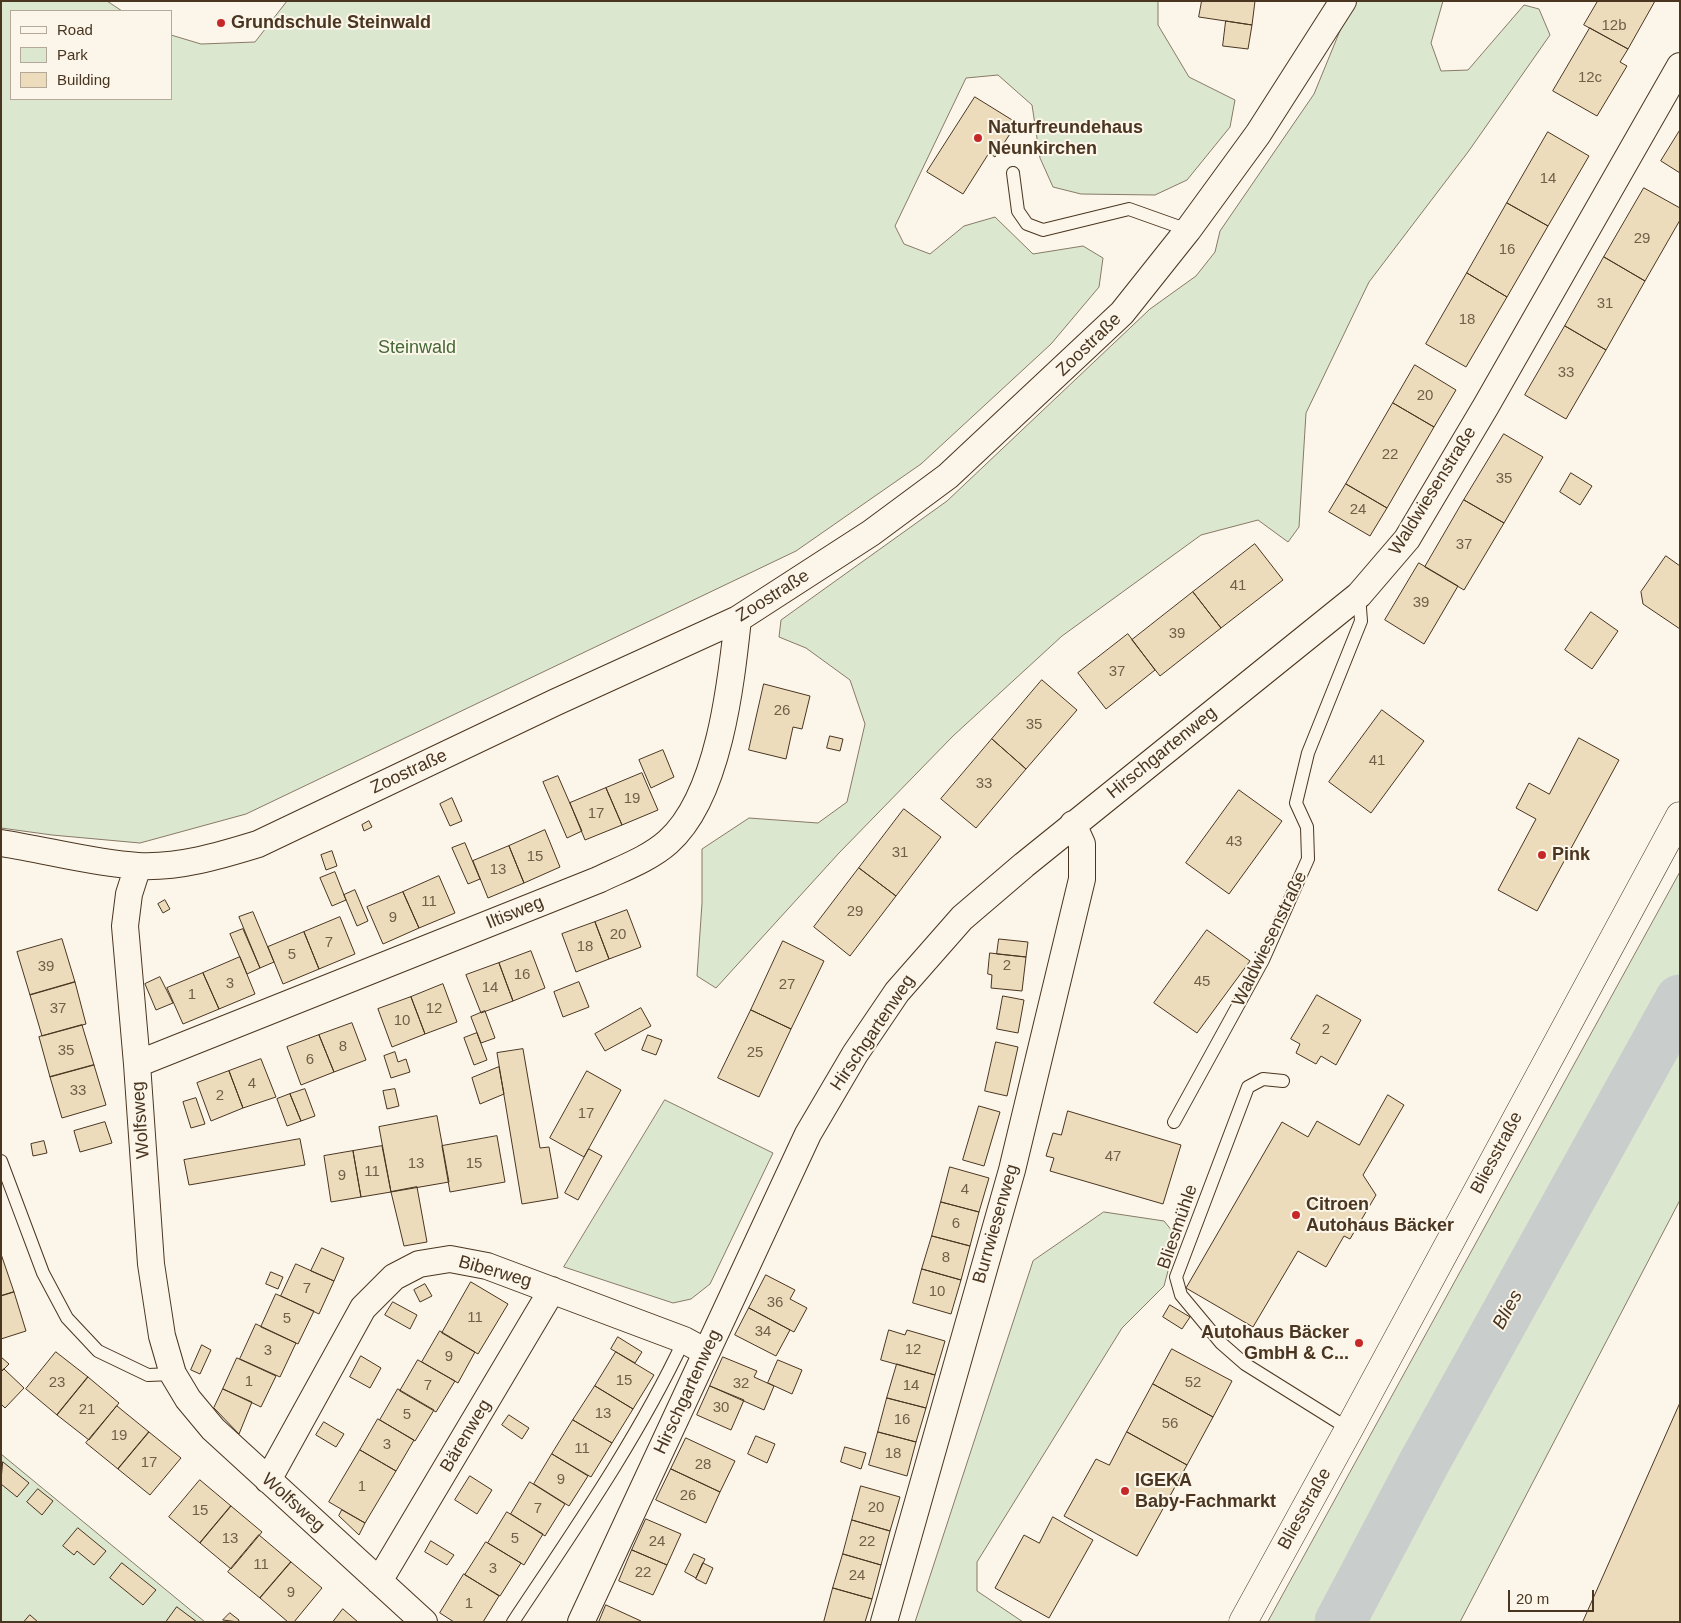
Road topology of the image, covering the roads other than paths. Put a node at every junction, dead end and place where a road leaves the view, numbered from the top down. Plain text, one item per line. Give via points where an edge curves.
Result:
1 (1336, 6) edge
2 (1680, 66) edge
3 (1013, 173) dead end
4 (1188, 230) junction
5 (1359, 595) junction
6 (738, 620) junction
7 (1680, 816) edge
8 (1073, 824) junction
9 (1, 844) edge
10 (138, 866) junction
11 (137, 1064) junction
12 (1283, 1080) dead end
13 (1174, 1122) dead end
14 (1, 1161) edge
15 (552, 1290) junction
16 (684, 1340) junction
17 (706, 1352) junction
18 (173, 1374) junction
19 (1349, 1429) junction
20 (268, 1480) junction
21 (380, 1581) junction
22 (424, 1622) edge
23 (513, 1622) edge
24 (581, 1622) edge
25 (884, 1622) edge
26 (1243, 1622) edge

1 - 4 street, Zoostraße via 1258,134
2 - 5 street, Waldwiesenstraße via 1407,539
3 - 4 lane via 1018,211 1027,224 1043,230 1129,209
4 - 6 street, Zoostraße via 1122,313 948,476 871,533
5 - 8 street, Hirschgartenweg
5 - 13 lane, Waldwiesenstraße via 1361,621 1308,753 1296,803 1307,827 1308,859 1263,960
6 - 10 street, Zoostraße via 556,702 258,844 188,862
6 - 11 street, Iltisweg via 734,658 711,768 694,811 668,842 598,880
7 - 19 main road, Bliesstraße
8 - 17 street, Hirschgartenweg via 962,918 897,992 855,1054 808,1134
8 - 25 street, Burrwiesenweg via 1082,844 1080,889 1012,1170
9 - 10 street, Zoostraße
10 - 11 street, Wolfsweg via 129,894 125,926
11 - 18 street, Wolfsweg via 151,1264 162,1336
12 - 19 lane, Bliesmühle via 1263,1079 1248,1087 1176,1277 1181,1295 1245,1364
14 - 18 lane via 43,1273 67,1318 98,1351 148,1375
15 - 16 street, Biberweg
15 - 20 street, Biberweg via 487,1266 450,1259 420,1264 394,1277 363,1308
15 - 21 street, Bärenweg
16 - 17 street, Biberweg
16 - 23 lane, Hirschgartenweg via 612,1472
17 - 24 street, Hirschgartenweg
18 - 20 street, Wolfsweg via 188,1399 213,1429
19 - 26 main road, Bliesstraße
20 - 21 street, Wolfsweg
21 - 22 street, Wolfsweg

